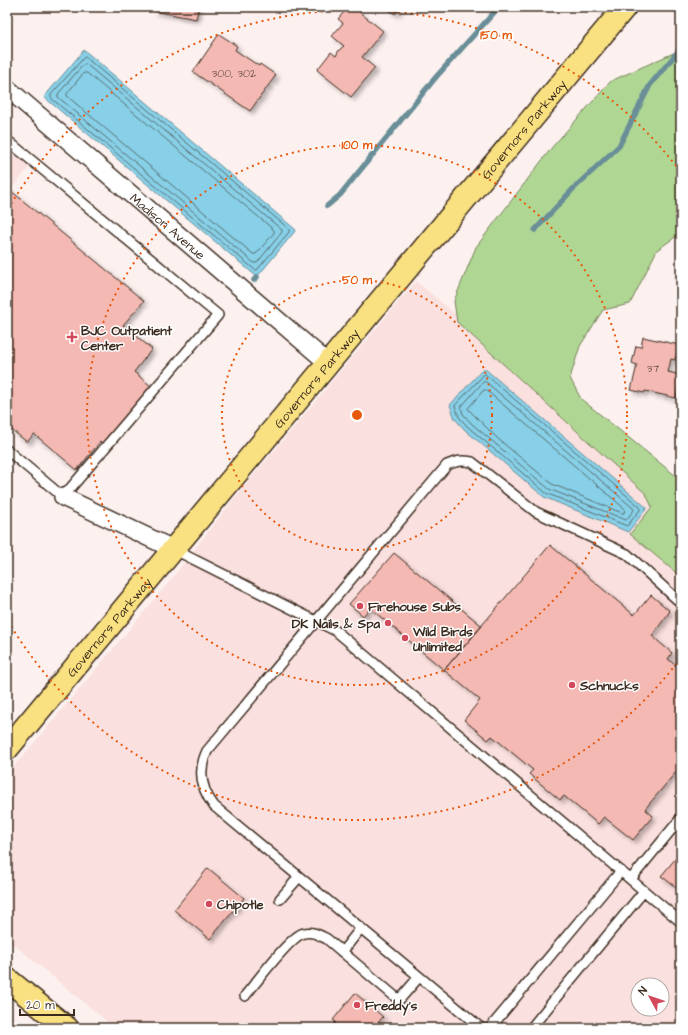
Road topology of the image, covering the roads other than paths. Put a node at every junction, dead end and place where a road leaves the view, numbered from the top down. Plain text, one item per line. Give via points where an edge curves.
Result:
1 (625, 7) edge
2 (7, 88) edge
3 (7, 140) edge
4 (328, 363) junction
5 (7, 450) edge
6 (63, 497) junction
7 (173, 550) junction
8 (681, 603) edge
9 (316, 620) junction
10 (7, 749) edge
11 (681, 818) edge
12 (621, 871) junction
13 (299, 877) junction
14 (631, 879) junction
15 (644, 891) junction
16 (280, 899) dead end
17 (681, 922) edge
18 (361, 928) junction
19 (342, 952) junction
20 (420, 977) junction
21 (7, 979) edge
22 (245, 996) dead end
23 (67, 1028) edge
24 (481, 1028) edge
25 (490, 1028) edge
26 (531, 1028) edge

1 - 4 main road, Governors Parkway
2 - 4 street, Madison Avenue
3 - 6 lane via 218,315
4 - 7 main road, Governors Parkway
5 - 6 lane
6 - 7 street
7 - 9 lane
7 - 10 main road, Governors Parkway
8 - 9 lane via 627,554 536,512 480,466 463,460 447,465
9 - 12 lane via 336,631
9 - 13 lane via 207,751 202,768 203,788 214,806
11 - 14 lane
12 - 14 lane
12 - 25 lane
13 - 16 lane
13 - 18 lane
14 - 15 lane
15 - 17 lane
15 - 26 lane
18 - 19 lane
18 - 20 lane
19 - 20 lane via 399,1000
19 - 22 lane via 316,933 303,933 292,940
20 - 24 lane
21 - 23 main road

